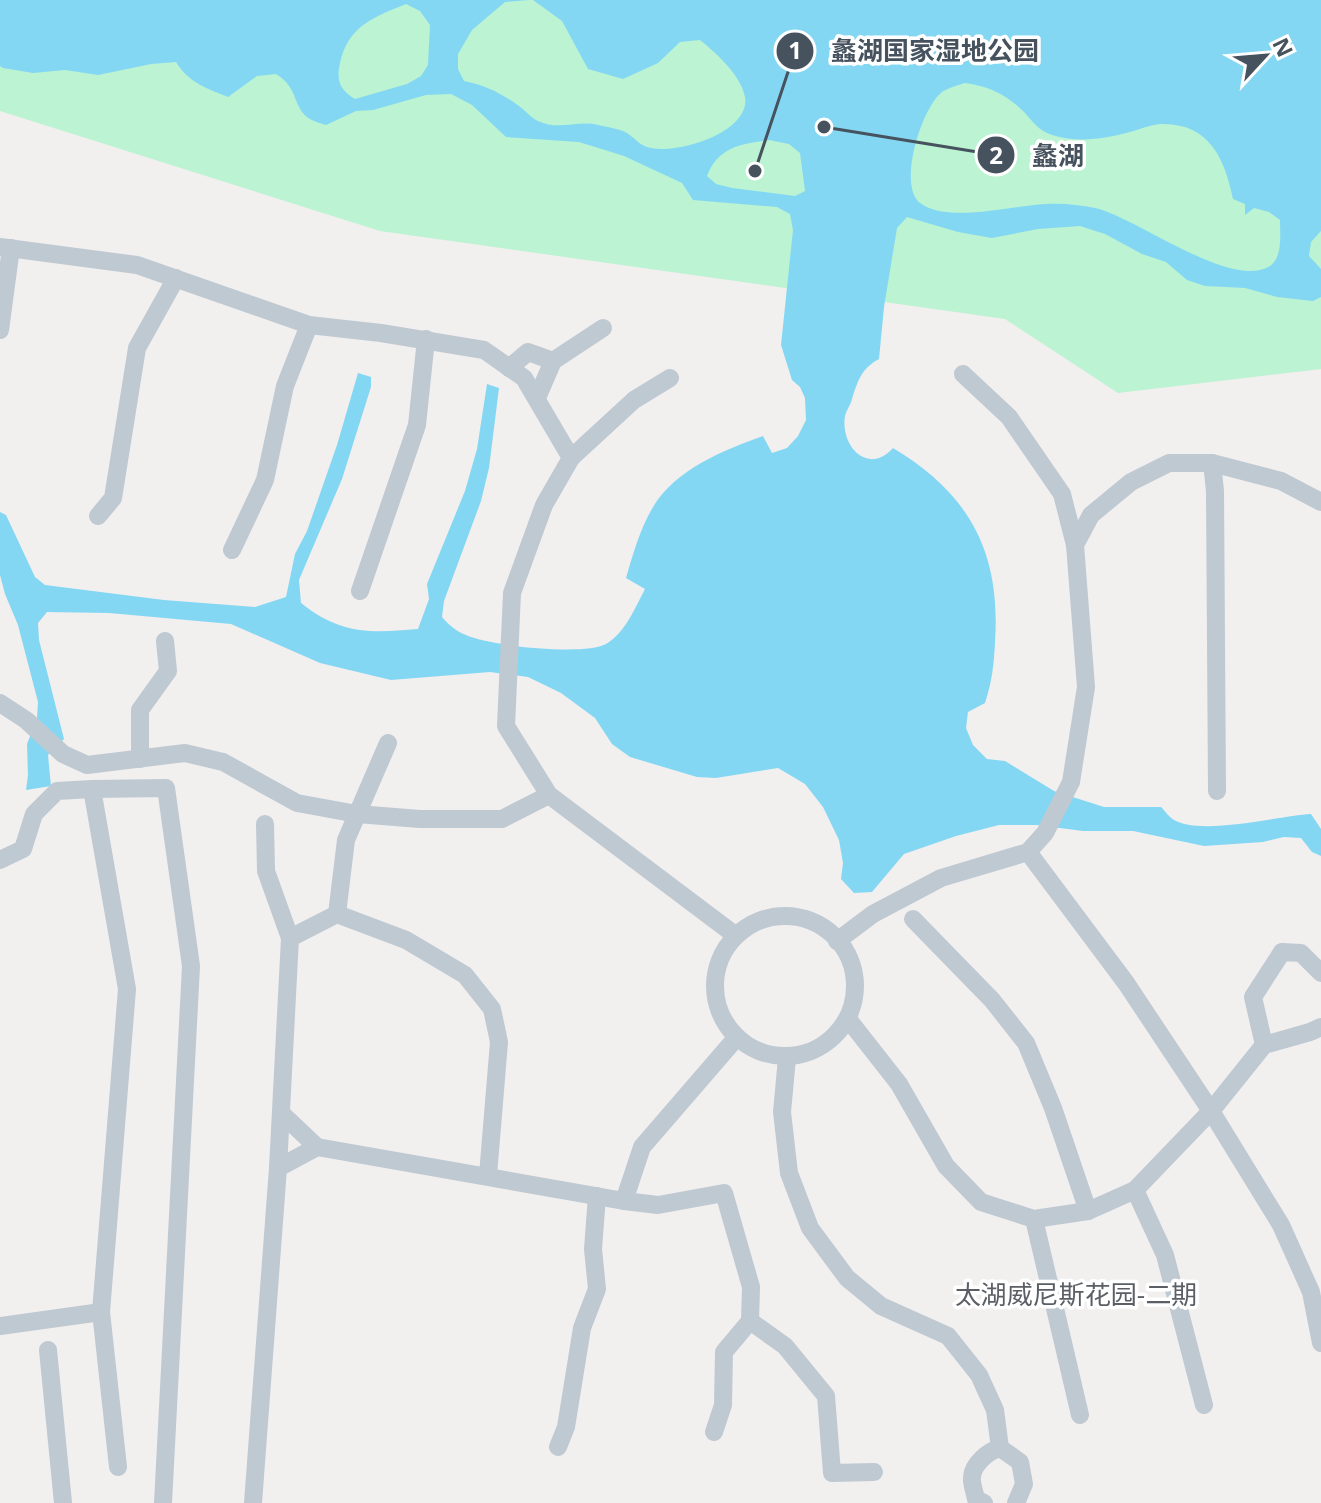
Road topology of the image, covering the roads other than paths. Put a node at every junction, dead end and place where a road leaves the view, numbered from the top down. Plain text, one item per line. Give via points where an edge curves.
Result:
1 (6, 248) edge
2 (176, 278) junction
3 (309, 325) junction
4 (603, 328) dead end
5 (0, 330) edge
6 (426, 339) junction
7 (553, 361) junction
8 (509, 368) junction
9 (963, 374) dead end
10 (670, 378) dead end
11 (537, 398) junction
12 (571, 458) junction
13 (1212, 463) junction
14 (1321, 502) edge
15 (98, 516) dead end
16 (1075, 545) junction
17 (232, 550) dead end
18 (360, 591) dead end
19 (165, 641) dead end
20 (0, 703) edge
21 (388, 743) dead end
22 (140, 759) junction
23 (92, 789) junction
24 (1217, 791) dead end
25 (549, 795) junction
26 (357, 814) junction
27 (265, 824) dead end
28 (1028, 852) junction
29 (0, 860) edge
30 (337, 914) junction
31 (913, 919) dead end
32 (735, 935) junction
33 (290, 938) junction
34 (837, 941) junction
35 (1321, 973) edge
36 (848, 1019) junction
37 (1321, 1027) edge
38 (737, 1037) junction
39 (1264, 1045) junction
40 (787, 1058) junction
41 (1211, 1111) junction
42 (281, 1113) junction
43 (317, 1147) junction
44 (278, 1168) junction
45 (488, 1175) junction
46 (1135, 1190) junction
47 (597, 1196) junction
48 (624, 1201) junction
49 (1088, 1211) junction
50 (1034, 1219) junction
51 (101, 1312) junction
52 (750, 1321) junction
53 (0, 1326) edge
54 (1321, 1343) edge
55 (48, 1350) dead end
56 (1204, 1405) dead end
57 (1080, 1415) dead end
58 (714, 1432) dead end
59 (558, 1447) dead end
60 (1000, 1448) junction
61 (118, 1467) dead end
62 (874, 1472) dead end
63 (63, 1503) edge
64 (163, 1503) edge
65 (253, 1503) edge
66 (984, 1503) edge
67 (1016, 1503) edge

1 - 2 street via 137,265
1 - 5 street
2 - 3 street
2 - 15 street via 137,348 113,498
3 - 6 street
3 - 17 street via 285,386 265,480
4 - 7 street
6 - 8 street via 484,350
6 - 18 street via 417,425
7 - 8 street via 528,352
7 - 11 street
8 - 11 street via 524,378
9 - 16 street via 1009,417 1062,494
10 - 12 street via 634,400
11 - 12 street
12 - 25 street via 544,505 512,593 506,726
13 - 14 street via 1281,481
13 - 16 street via 1169,463 1131,482 1091,515
13 - 24 street
16 - 28 street via 1086,687 1071,782 1045,833
19 - 22 street via 168,671 140,710
20 - 22 street via 63,754 87,765
21 - 26 street
22 - 26 street via 185,753 223,762 297,803
23 - 29 street via 57,791 34,814 23,849
23 - 51 street via 127,989
23 - 64 street via 166,788 191,966
25 - 26 street via 502,819
25 - 32 street
26 - 30 street via 346,840
27 - 33 street via 266,871
28 - 34 street via 941,878 873,914
28 - 41 street via 1126,983
30 - 33 street
30 - 45 street via 406,940 465,975 492,1009 499,1042
31 - 49 street via 1026,1043
32 - 34 street via 764,918 796,916 827,929
32 - 38 street via 719,959 714,987 720,1014
33 - 42 street
34 - 36 street via 848,954 856,987
35 - 39 street via 1301,953 1282,952 1253,997
36 - 40 street via 826,1044
36 - 50 street via 899,1084 946,1166 981,1202
37 - 39 street
38 - 40 street via 764,1053
38 - 48 street via 642,1147
39 - 41 street
40 - 60 street via 782,1112 789,1173 810,1228 847,1278 881,1306 948,1336 979,1375 995,1410
41 - 46 street
41 - 54 street via 1281,1225 1311,1292
42 - 43 street
42 - 44 street
43 - 44 street
43 - 45 street
44 - 65 street
45 - 47 street
46 - 49 street
46 - 56 street via 1165,1255
47 - 48 street
47 - 59 street via 597,1289 582,1328
48 - 52 street via 658,1205 724,1193 751,1287
49 - 50 street
50 - 57 street
51 - 53 street
51 - 61 street
52 - 58 street via 724,1352 723,1405
52 - 62 street via 785,1346 826,1396 832,1473
55 - 63 street
60 - 66 street via 978,1464 972,1477 976,1499
60 - 67 street via 1020,1462 1024,1484

